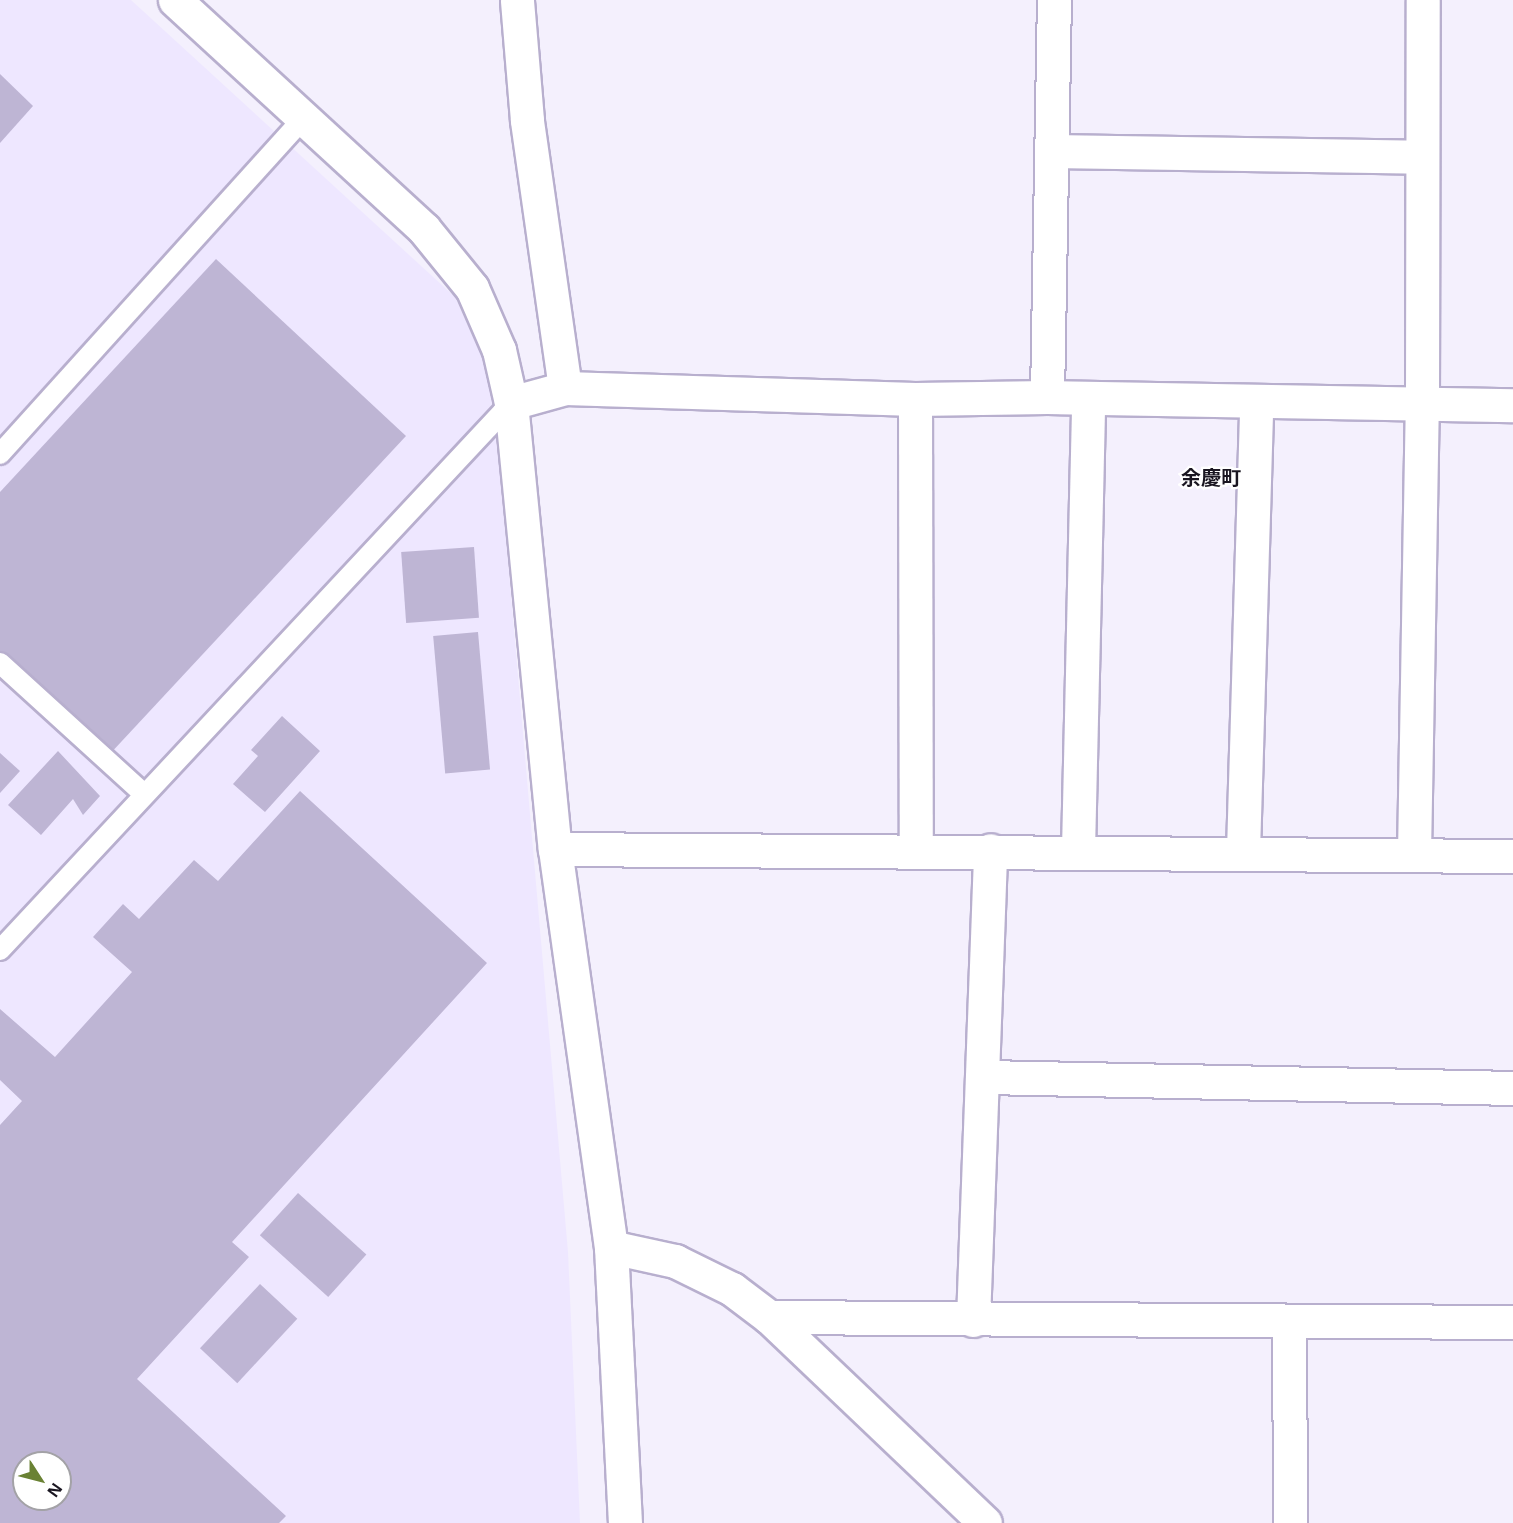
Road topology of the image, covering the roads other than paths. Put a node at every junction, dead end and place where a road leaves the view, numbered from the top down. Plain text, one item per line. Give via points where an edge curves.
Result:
1 (175, 0) edge
2 (517, 0) edge
3 (1054, 0) edge
4 (1423, 0) edge
5 (303, 119) junction
6 (1052, 151) junction
7 (1420, 157) junction
8 (565, 388) junction
9 (1047, 397) junction
10 (915, 399) junction
11 (1088, 399) junction
12 (1256, 401) junction
13 (511, 402) junction
14 (1422, 404) junction
15 (1513, 405) edge
16 (0, 454) edge
17 (0, 663) edge
18 (144, 794) junction
19 (555, 849) junction
20 (916, 850) junction
21 (990, 850) junction
22 (1078, 850) junction
23 (1244, 851) junction
24 (1414, 854) junction
25 (1513, 856) edge
26 (0, 950) edge
27 (985, 1077) junction
28 (1513, 1088) edge
29 (611, 1247) junction
30 (769, 1317) junction
31 (973, 1320) junction
32 (1289, 1321) junction
33 (1513, 1322) edge
34 (625, 1523) edge
35 (985, 1523) edge
36 (1290, 1523) edge

1 - 5 street
2 - 8 street via 527,120
3 - 6 street
4 - 7 street
5 - 13 street via 424,229 472,288 499,350
5 - 16 lane
6 - 7 street
6 - 9 street
7 - 14 street
8 - 10 street
8 - 13 street
9 - 10 street
9 - 11 street
10 - 20 street
11 - 12 street
11 - 22 street
12 - 14 street
12 - 23 street
13 - 18 lane
13 - 19 street
14 - 15 street
14 - 24 street
17 - 18 lane
18 - 26 lane
19 - 20 street
19 - 29 street
20 - 21 street
21 - 22 street
21 - 27 street
22 - 23 street
23 - 24 street
24 - 25 street
27 - 28 street
27 - 31 street
29 - 30 street via 675,1261 732,1289
29 - 34 street
30 - 31 street
30 - 35 street
31 - 32 street
32 - 33 street
32 - 36 street

